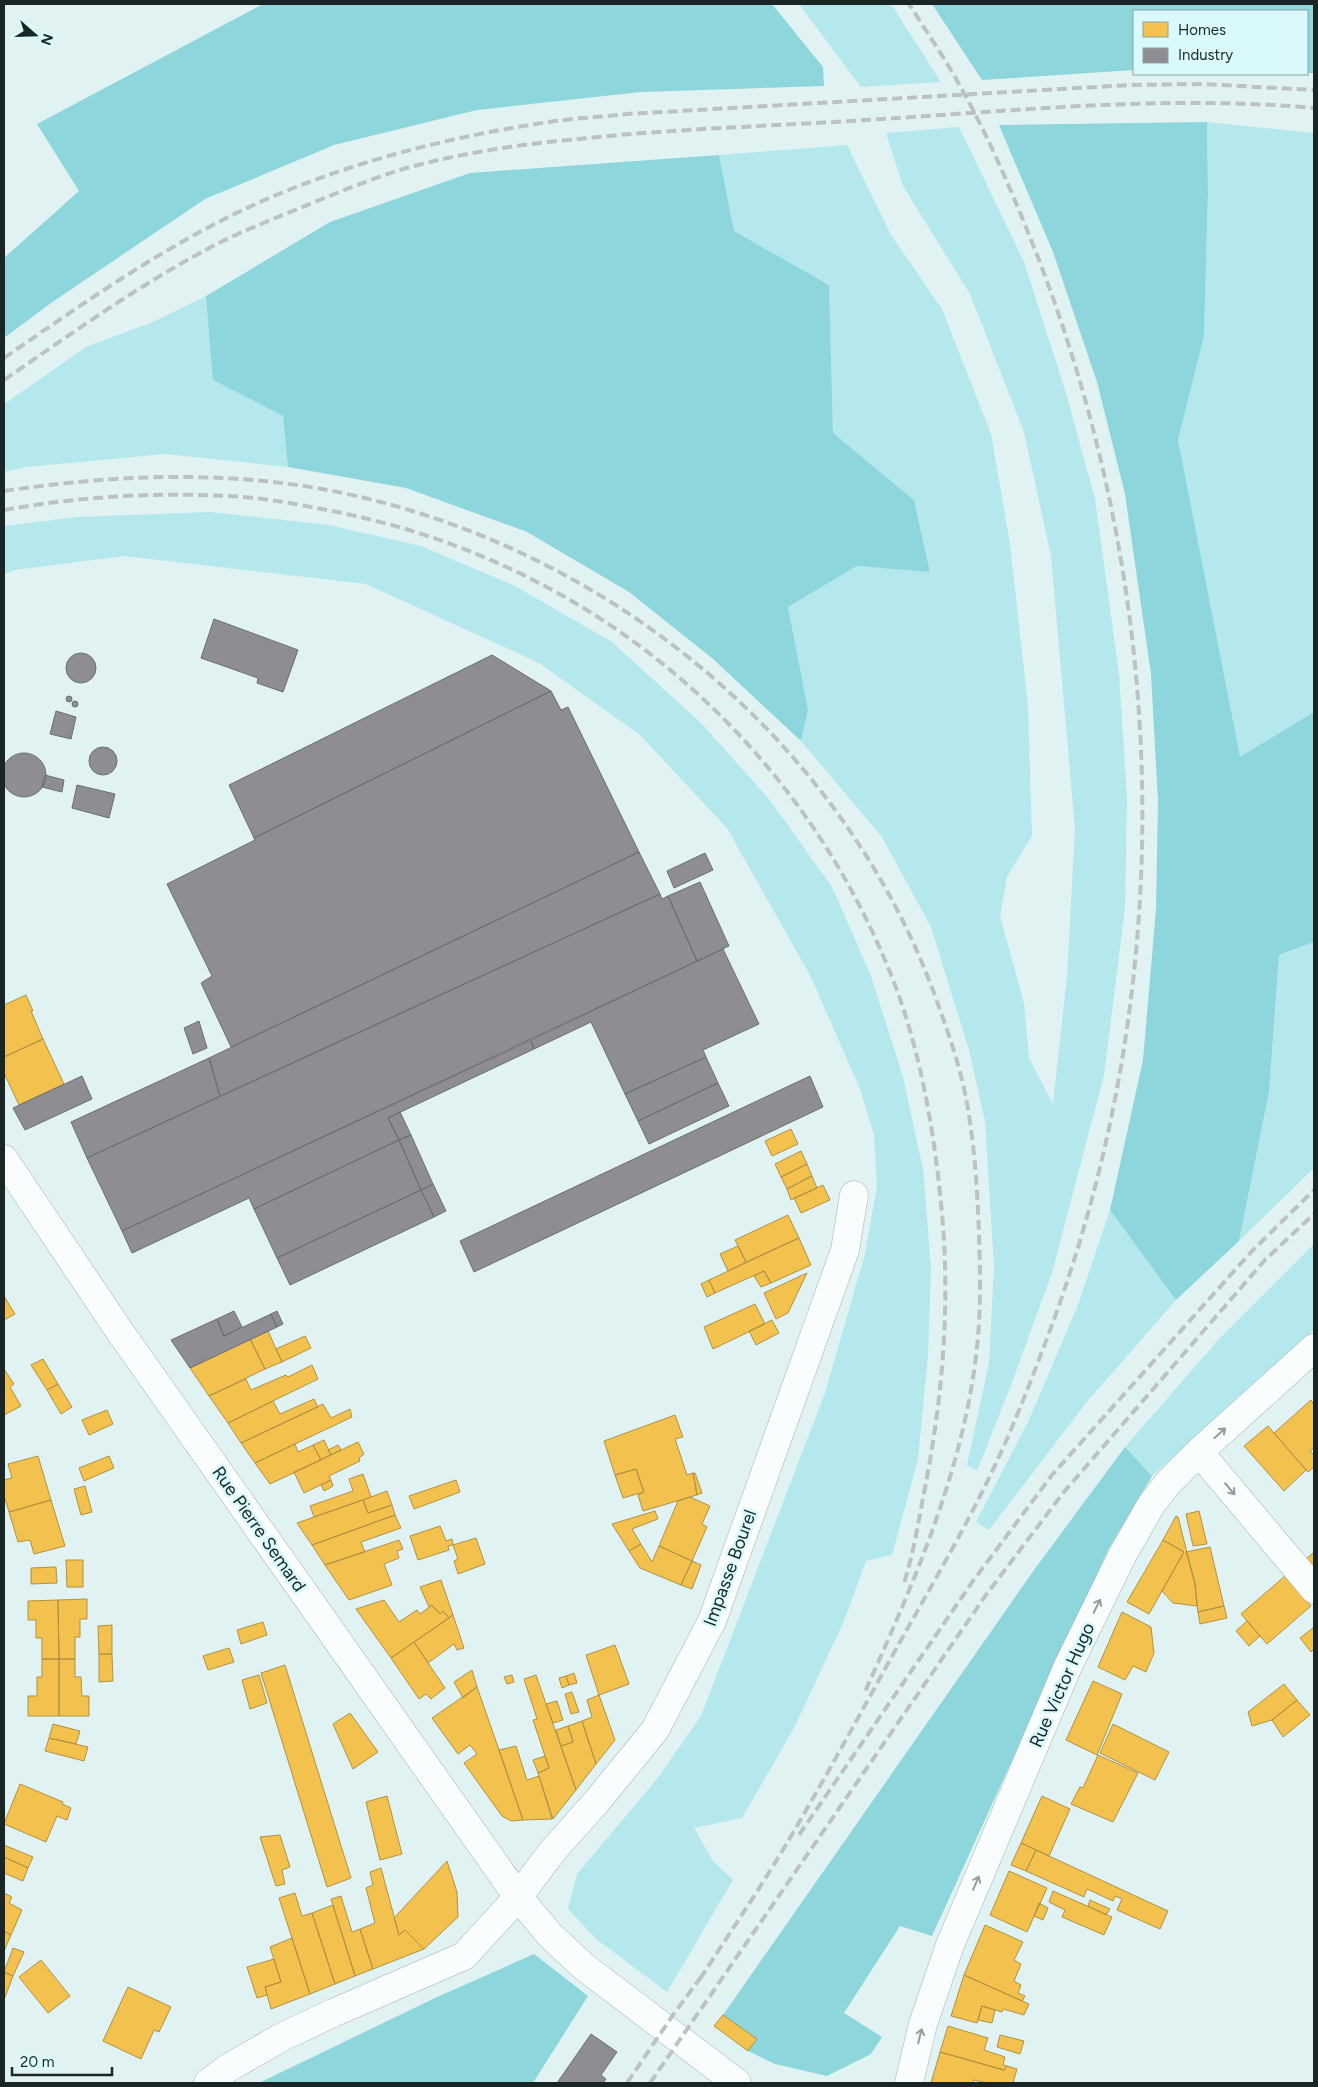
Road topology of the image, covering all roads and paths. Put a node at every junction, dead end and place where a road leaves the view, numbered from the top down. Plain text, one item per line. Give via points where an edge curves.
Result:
1 (4, 1159) edge
2 (854, 1195) dead end
3 (1314, 1348) edge
4 (1199, 1452) junction
5 (1314, 1589) edge
6 (518, 1897) junction
7 (208, 2083) edge
8 (737, 2083) edge
9 (909, 2083) edge

1 - 6 street, Rue Pierre Semard via 116,1326
2 - 6 street, Impasse Bourel via 845,1250 712,1621 655,1730
4 -> 3 street, Rue Victor Hugo
4 -> 5 street
9 -> 4 street, Rue Victor Hugo via 923,2024 950,1945 1068,1666 1151,1505
6 - 7 street, Impasse Bourel via 464,1956 282,2037
6 - 8 street, Rue Pierre Semard via 582,1966

